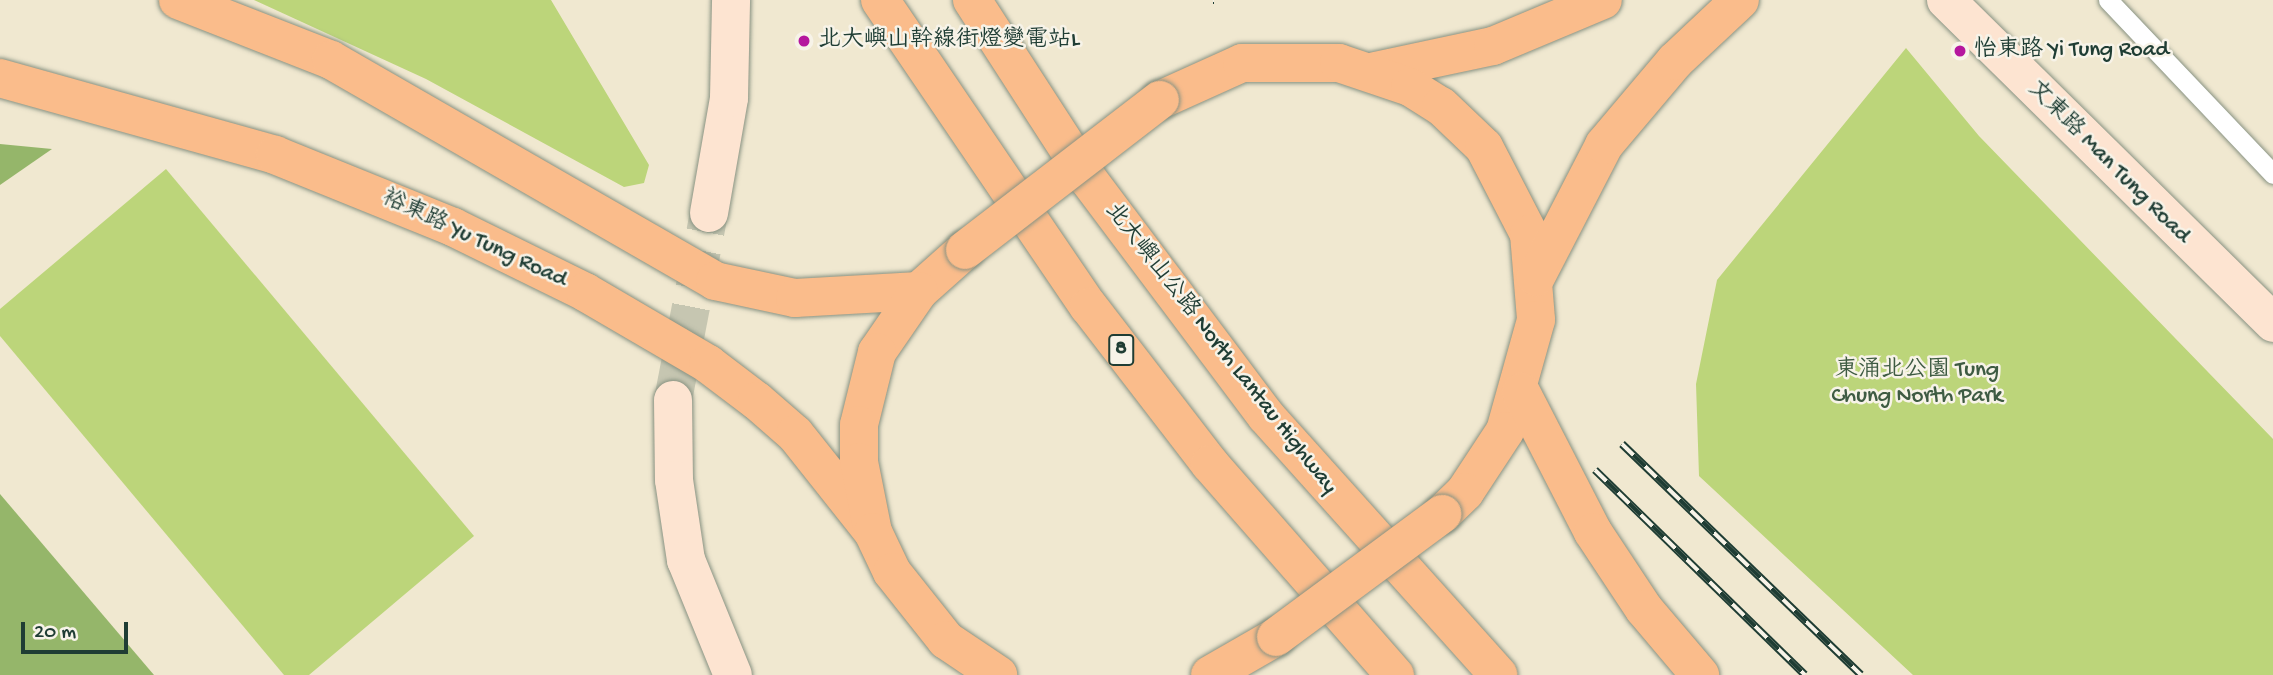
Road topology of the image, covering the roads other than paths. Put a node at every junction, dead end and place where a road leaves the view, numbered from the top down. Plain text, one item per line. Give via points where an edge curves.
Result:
1 (178, 0) edge
2 (732, 0) edge
3 (880, 0) edge
4 (972, 0) edge
5 (1603, 0) edge
6 (1740, 0) edge
7 (1946, 0) edge
8 (2108, 0) edge
9 (1375, 71) junction
10 (0, 78) edge
11 (2273, 174) edge
12 (709, 213) tunnel mouth
13 (1536, 278) junction
14 (919, 291) junction
15 (2273, 323) edge
16 (1521, 392) junction
17 (673, 400) tunnel mouth
18 (873, 532) junction
19 (733, 675) edge
20 (998, 675) edge
21 (1210, 675) edge
22 (1395, 675) edge
23 (1498, 675) edge
24 (1700, 675) edge

1 - 14 main road via 331,60 715,281 795,298
2 - 12 main road via 729,98
3 - 22 main road, 8 via 1088,307 1210,464
4 - 23 main road, 北大嶼山公路 North Lantau Highway via 1088,179 1266,416
5 - 9 main road via 1493,46
6 - 13 main road via 1675,61 1604,145
7 - 15 main road, 文東路 Man Tung Road
8 - 11 lane
9 - 13 main road via 1441,106 1484,147 1517,204
9 - 14 main road, bridge via 1307,59 1253,62 1212,72 1160,100 965,250
10 - 18 main road, 裕東路 Yu Tung Road via 275,155 453,227 585,292 708,363 757,401 795,434
13 - 16 main road via 1536,320
14 - 18 main road via 877,352 866,389 859,463
16 - 21 main road, bridge via 1488,462 1442,514 1276,638
16 - 24 main road via 1593,533 1644,609
17 - 19 main road via 674,480 686,560
18 - 20 main road via 917,608 946,639

